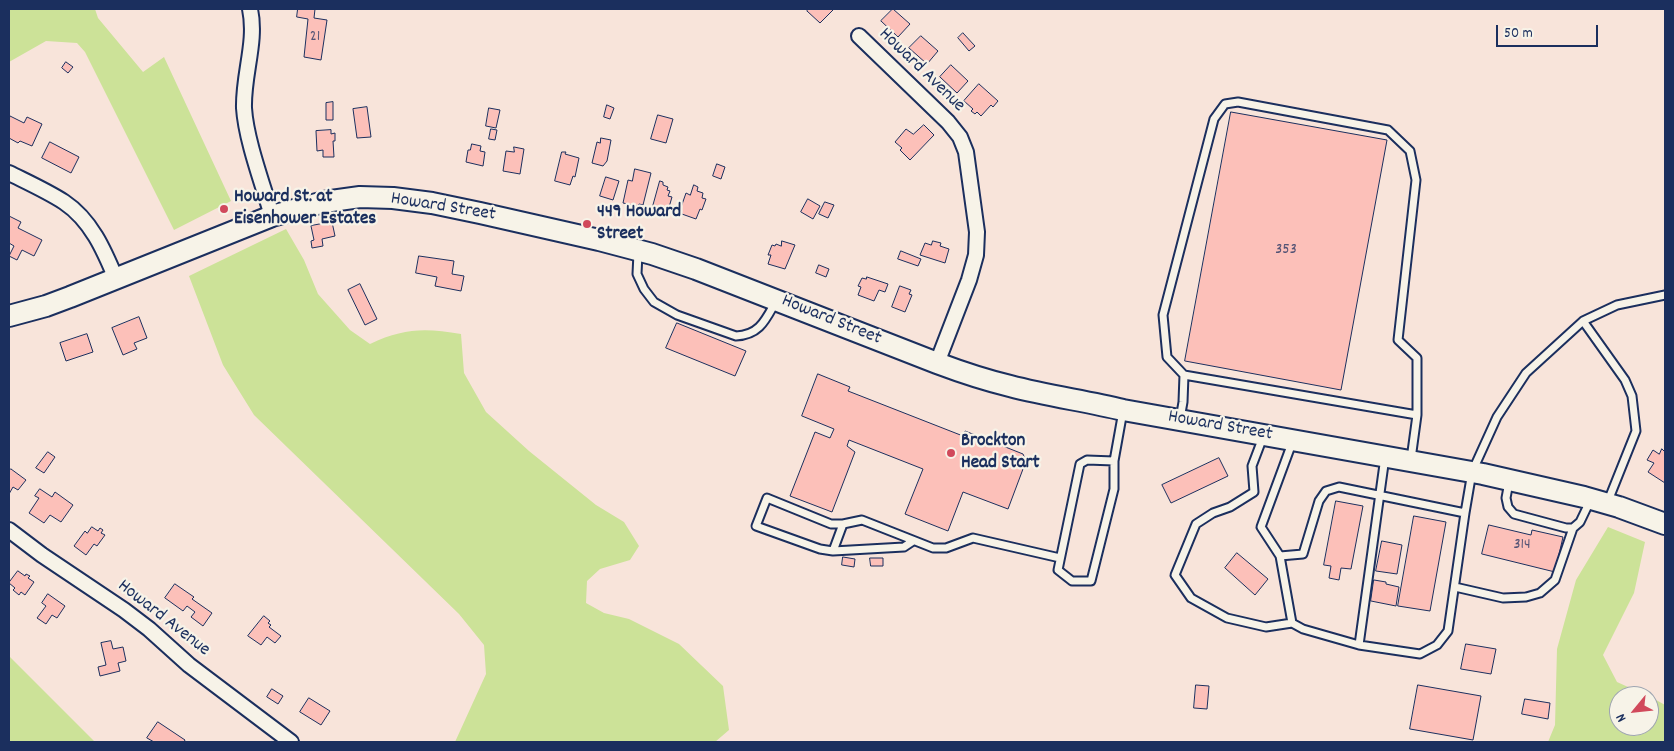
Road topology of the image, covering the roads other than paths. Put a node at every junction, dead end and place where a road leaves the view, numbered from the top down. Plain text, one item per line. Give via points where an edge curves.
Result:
1 (250, 9) edge
2 (859, 36) dead end
3 (9, 173) edge
4 (272, 216) junction
5 (638, 250) junction
6 (116, 279) junction
7 (1665, 295) edge
8 (777, 300) junction
9 (9, 316) edge
10 (1583, 321) junction
11 (937, 363) junction
12 (1184, 375) junction
13 (1123, 410) junction
14 (1417, 416) junction
15 (1180, 419) junction
16 (1264, 435) junction
17 (1293, 440) junction
18 (1385, 457) junction
19 (1114, 462) junction
20 (1410, 462) junction
21 (1472, 472) junction
22 (1510, 480) junction
23 (1379, 495) junction
24 (1599, 502) junction
25 (1465, 513) junction
26 (843, 524) junction
27 (1665, 524) edge
28 (1574, 528) junction
29 (9, 530) edge
30 (913, 540) junction
31 (833, 551) junction
32 (1280, 556) junction
33 (1060, 558) junction
34 (1455, 587) junction
35 (1292, 623) junction
36 (1358, 645) junction
37 (291, 742) edge

1 - 4 street via 253,22 244,110
2 - 11 street, Howard Avenue via 948,122 960,136 966,152 977,232 976,255
3 - 6 street via 66,203 78,214 100,243
4 - 5 main road, Howard Street via 324,202 360,197 393,198 480,213
4 - 6 main road, Howard Street
5 - 8 main road, Howard Street
5 - 8 lane via 637,274 644,289 654,302 677,315 744,336 756,331
6 - 9 main road, Howard Street via 46,306
7 - 10 lane via 1617,304
8 - 11 main road, Howard Street
10 - 21 lane via 1526,373 1497,418
10 - 24 lane via 1625,380 1632,396 1636,431
11 - 13 main road, Howard Street via 1011,387
12 - 14 lane
12 - 14 lane via 1166,357 1163,315 1214,119 1225,104 1238,102 1388,130 1410,151 1416,180 1398,340 1417,358
12 - 15 lane
13 - 15 main road, Howard Street
13 - 19 lane
14 - 20 lane
15 - 16 main road, Howard Street
16 - 17 main road, Howard Street
16 - 35 lane via 1252,466 1254,492 1196,524 1175,574 1191,598 1227,618 1266,627
17 - 18 main road, Howard Street
17 - 32 lane via 1261,527
18 - 20 main road, Howard Street
18 - 23 lane
19 - 33 lane via 1087,460 1080,464
19 - 33 lane via 1114,489 1091,580 1072,581 1058,570
20 - 21 main road, Howard Street
21 - 22 main road, Howard Street
21 - 25 lane
22 - 24 main road, Howard Street
22 - 28 lane via 1506,498 1508,508 1514,514
23 - 25 lane
23 - 32 lane via 1339,487 1326,491 1319,501 1303,554
23 - 36 lane
24 - 27 main road, Howard Street
24 - 28 lane
25 - 34 lane
26 - 30 lane via 862,520
26 - 31 lane
26 - 31 lane via 831,524 767,498 756,526
28 - 34 lane via 1555,580 1540,593 1526,598 1503,598
29 - 37 street, Howard Avenue via 124,610 189,665
30 - 31 lane via 904,547
30 - 33 lane via 933,548 946,548 973,538
32 - 35 lane
34 - 36 lane via 1448,631 1437,645 1420,654
35 - 36 lane

